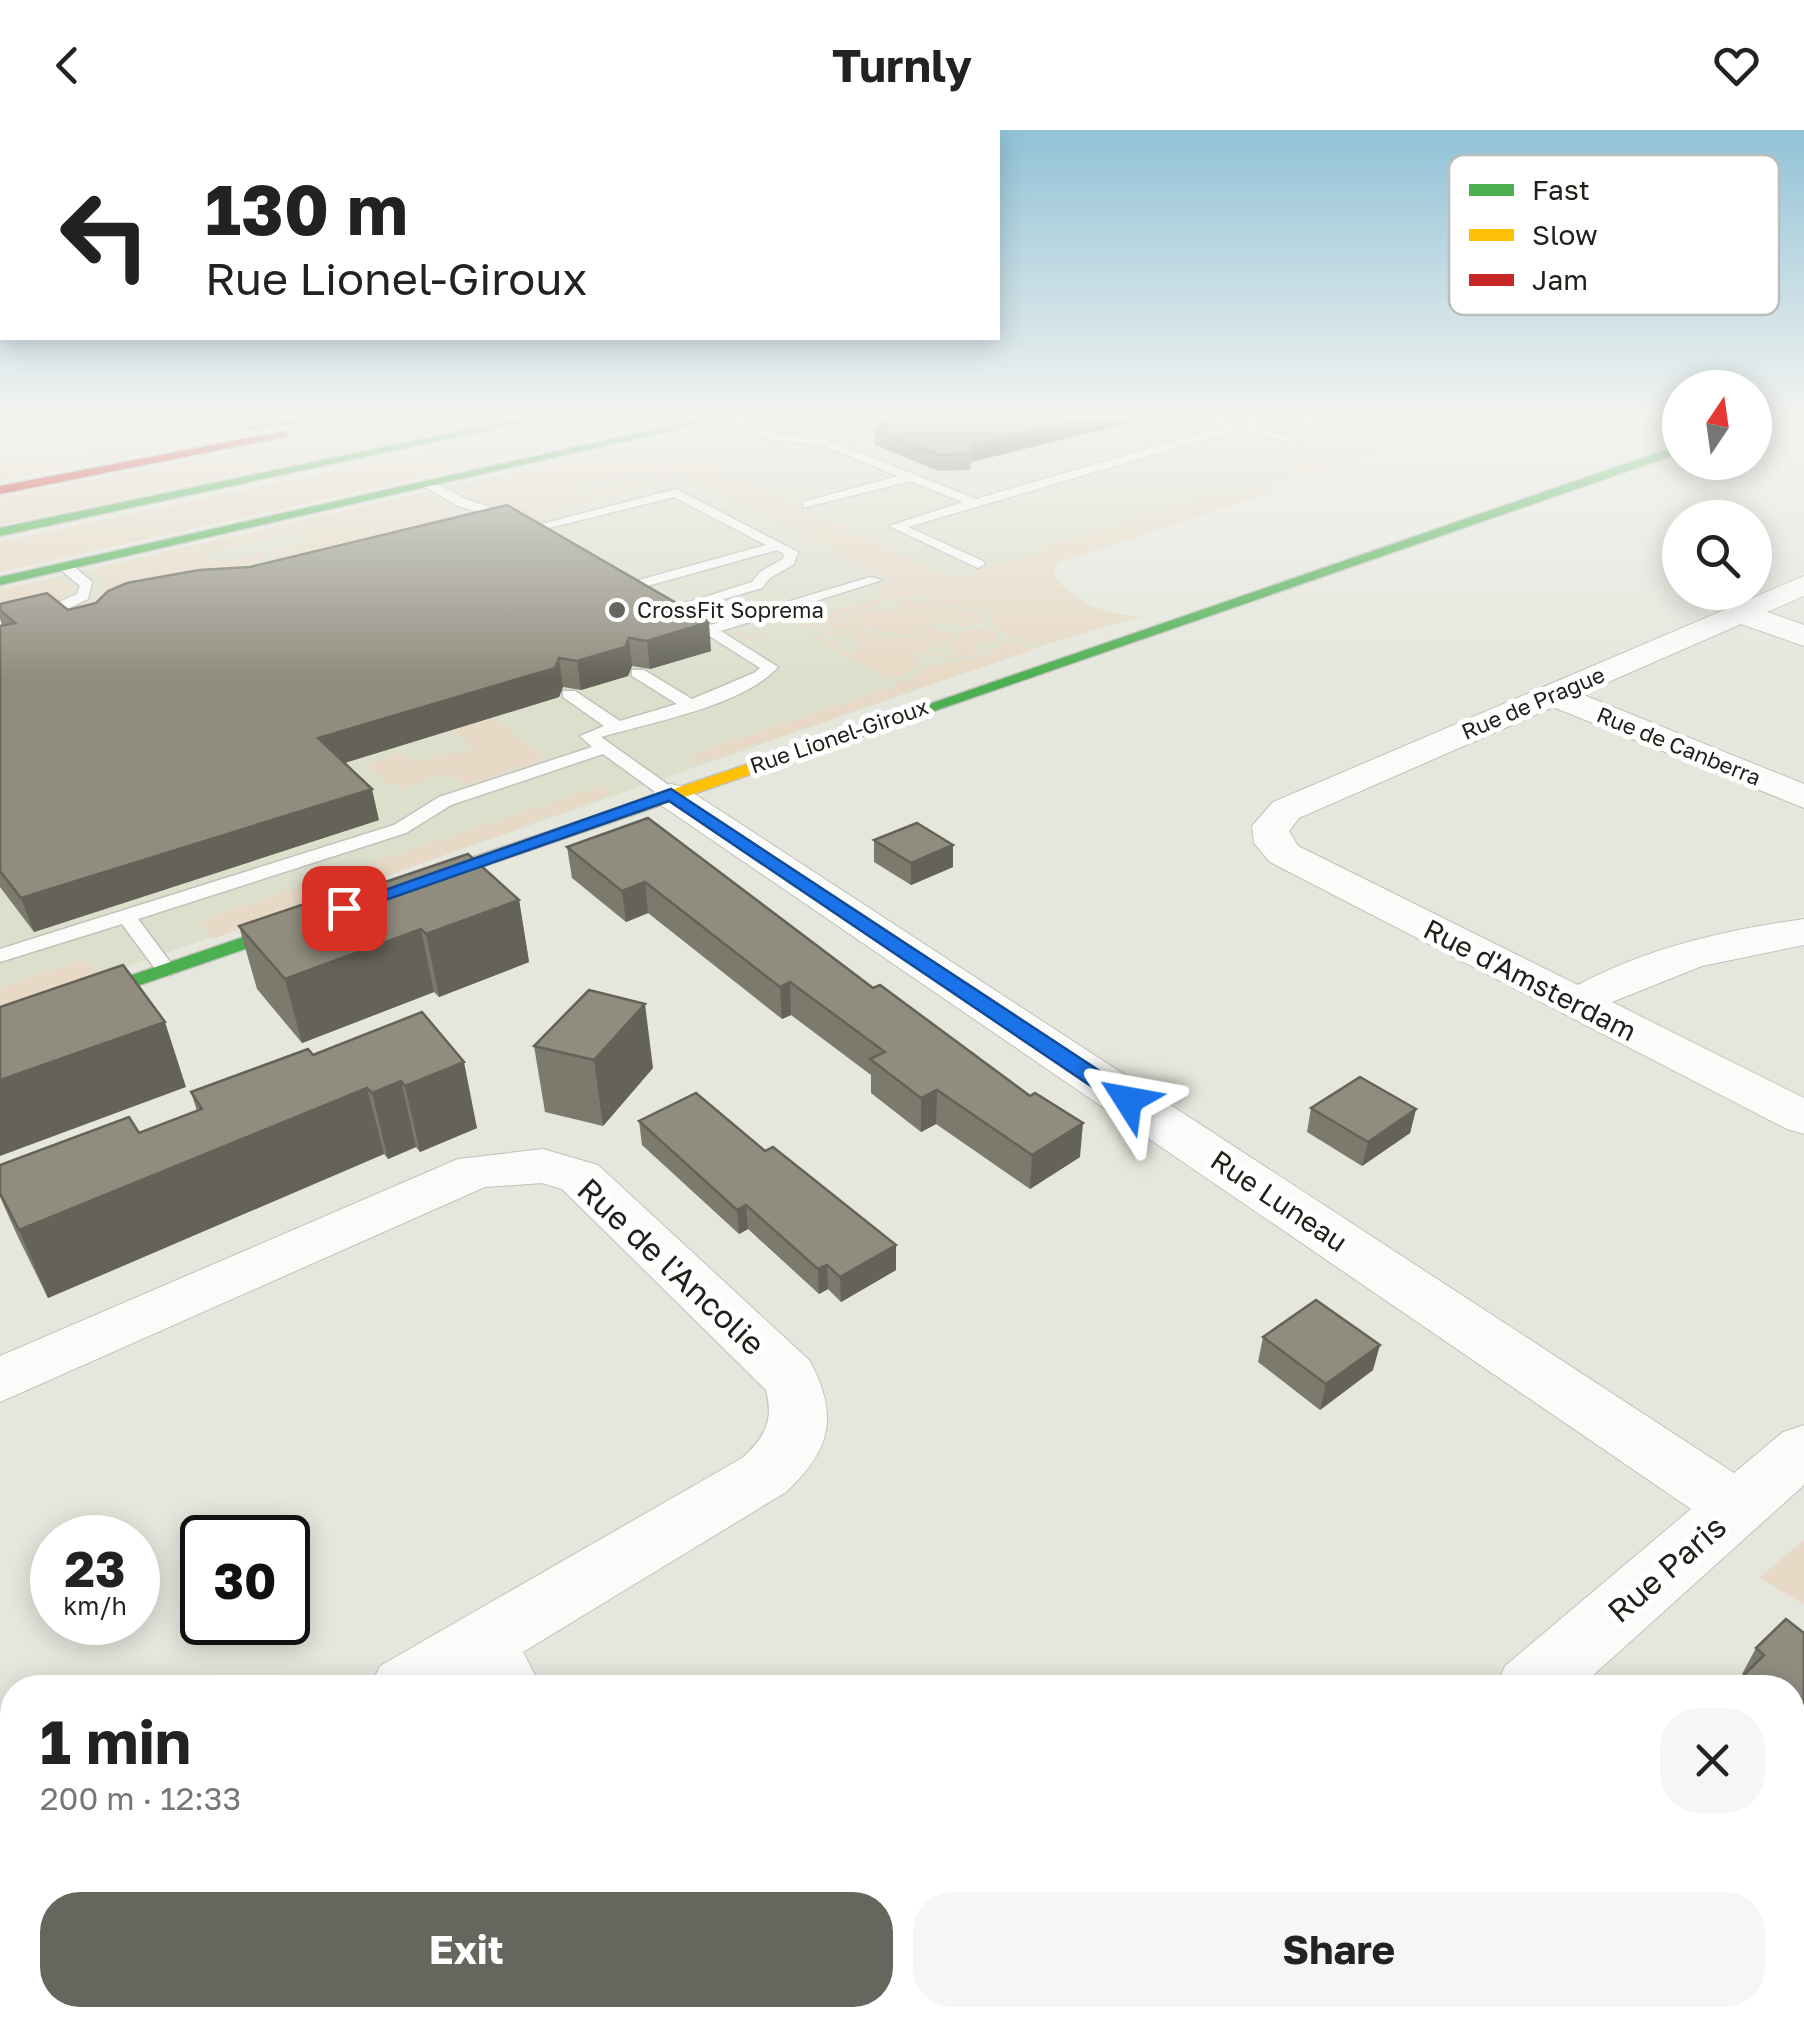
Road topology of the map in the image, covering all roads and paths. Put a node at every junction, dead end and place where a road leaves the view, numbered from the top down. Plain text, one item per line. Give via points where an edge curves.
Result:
1 (133, 504) edge
2 (342, 504) edge
3 (463, 504) edge
4 (630, 504) edge
5 (699, 504) edge
6 (813, 504) edge
7 (974, 504) edge
8 (1523, 504) edge
9 (808, 505) dead end
10 (533, 528) junction
11 (0, 532) edge
12 (549, 537) edge
13 (780, 545) junction
14 (978, 564) dead end
15 (65, 566) junction
16 (616, 576) edge
17 (874, 580) dead end
18 (0, 581) edge
19 (1804, 585) edge
20 (633, 586) junction
21 (664, 603) junction
22 (1740, 613) junction
23 (0, 621) edge
24 (709, 630) junction
25 (1804, 636) edge
26 (638, 673) dead end
27 (569, 694) dead end
28 (1554, 694) junction
29 (689, 704) junction
30 (617, 726) junction
31 (605, 748) junction
32 (671, 794) junction
33 (1804, 798) edge
34 (1268, 829) joint
35 (373, 898) edge
36 (335, 911) edge
37 (126, 916) junction
38 (1804, 932) edge
39 (0, 956) edge
40 (166, 970) junction
41 (1576, 1004) junction
42 (0, 1028) edge
43 (1804, 1118) edge
44 (0, 1380) edge
45 (1804, 1450) edge
46 (1738, 1508) junction
47 (494, 1665) edge
48 (455, 1675) edge
49 (1545, 1675) edge

1 - 11 main road
2 - 15 main road
3 - 10 lane via 506,513
4 - 10 lane
5 - 13 lane
6 - 9 lane
7 - 14 lane via 896,526
8 - 32 main road, Rue Lionel-Giroux
10 - 12 lane
13 - 20 lane
13 - 21 lane via 792,556 758,585
15 - 18 main road
15 - 23 lane via 88,585 83,596
16 - 20 lane
17 - 24 lane
19 - 22 street, Rue de Prague
20 - 21 lane
21 - 24 lane
22 - 25 street
22 - 28 street, Rue de Prague
24 - 29 lane via 770,667 754,682
26 - 29 lane
27 - 30 lane
28 - 33 street, Rue de Canberra
28 - 34 street, Rue de Prague via 1286,810
29 - 30 lane
30 - 31 lane via 588,736
31 - 32 lane
31 - 37 lane via 445,801 400,829
32 - 35 main road, Rue Lionel-Giroux
32 - 46 street, Rue Luneau
34 - 41 street, Rue d'Amsterdam via 1284,854
36 - 40 main road
37 - 39 lane
37 - 40 lane
38 - 41 street via 1743,941 1639,972
40 - 42 main road
41 - 43 street, Rue d'Amsterdam
44 - 47 street, Rue de l'Ancolie via 476,1171 543,1166 580,1177 789,1376 802,1408 795,1442 764,1475
45 - 46 street, Rue Paris
46 - 49 street, Rue Paris
47 - 48 street, Rue de l'Ancolie

